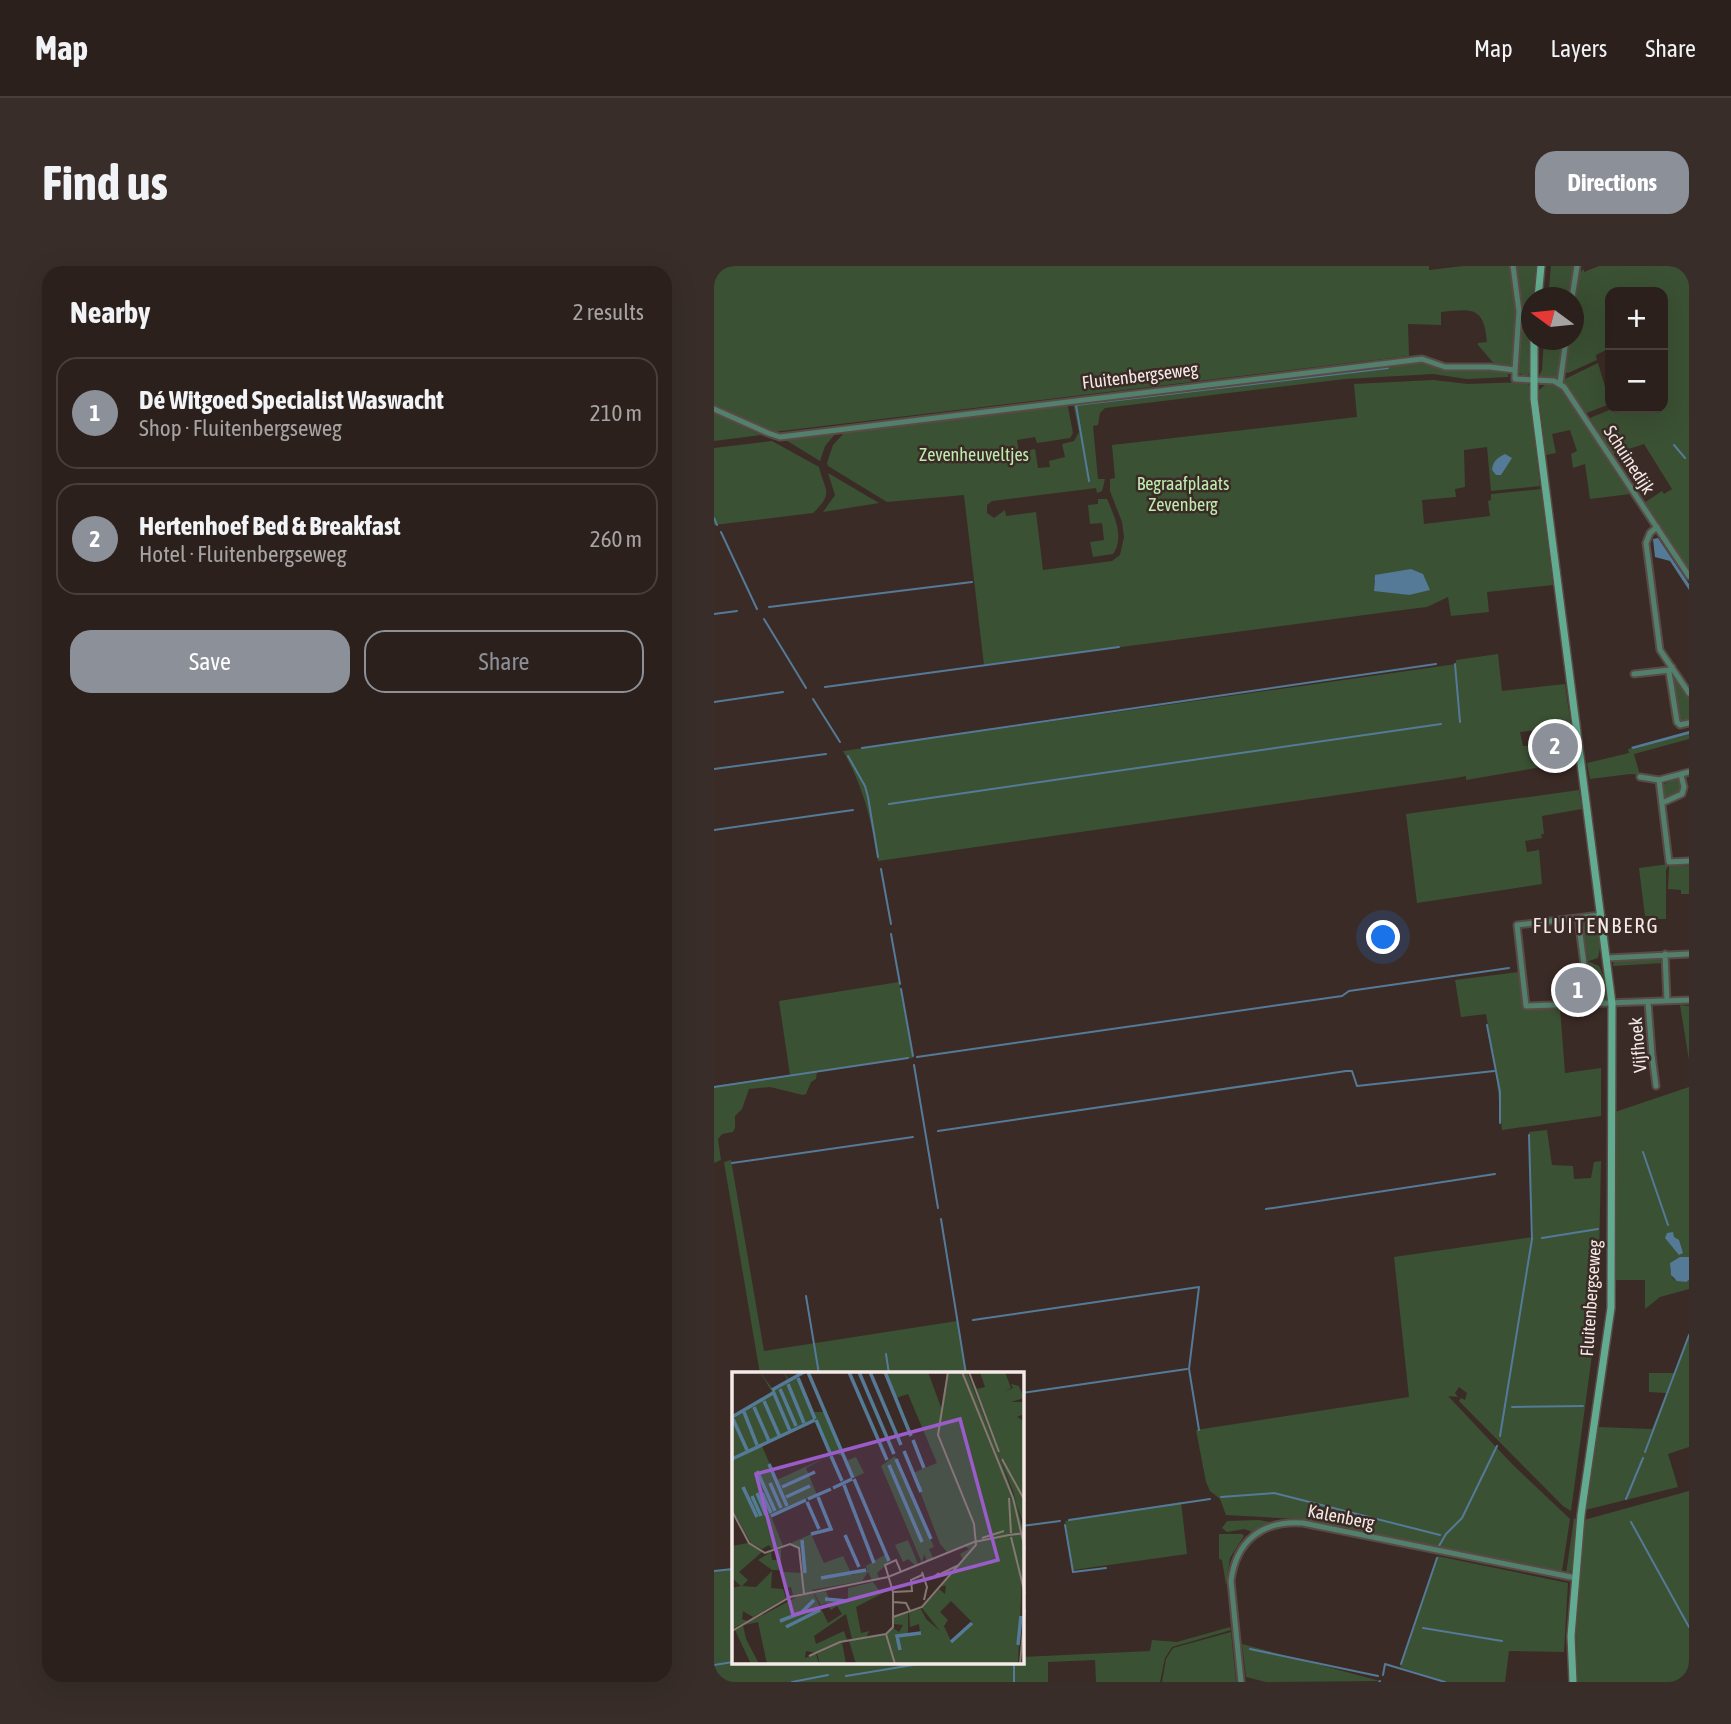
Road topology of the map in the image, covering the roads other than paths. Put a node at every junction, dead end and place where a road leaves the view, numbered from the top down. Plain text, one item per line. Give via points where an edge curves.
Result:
1 (1513, 266) edge
2 (1541, 266) edge
3 (1577, 266) edge
4 (1539, 287) edge
5 (1574, 287) edge
6 (1534, 350) edge
7 (1565, 350) edge
8 (1515, 370) junction
9 (1533, 380) junction
10 (1560, 383) junction
11 (714, 409) edge
12 (1657, 527) junction
13 (1689, 576) edge
14 (1671, 669) junction
15 (1634, 674) dead end
16 (1689, 693) edge
17 (1689, 723) edge
18 (1689, 772) edge
19 (1681, 775) junction
20 (1640, 777) dead end
21 (1659, 780) junction
22 (1662, 803) junction
23 (1689, 861) edge
24 (1601, 915) junction
25 (1578, 918) junction
26 (1665, 954) junction
27 (1689, 954) edge
28 (1607, 958) junction
29 (1689, 1000) edge
30 (1667, 1001) junction
31 (1648, 1002) junction
32 (1589, 1004) junction
33 (1612, 1004) junction
34 (1656, 1086) dead end
35 (1576, 1578) junction
36 (1241, 1682) edge
37 (1573, 1682) edge

1 - 8 street via 1519,311
2 - 4 street
3 - 5 street
6 - 9 street, Fluitenbergseweg
7 - 10 street
8 - 9 street, Fluitenbergseweg via 1514,379
8 - 11 street, Fluitenbergseweg via 1445,367 1422,359 785,436
9 - 10 street
9 - 24 street, Fluitenbergseweg
10 - 12 street, Schuinedijk
12 - 13 street, Schuinedijk
12 - 14 street via 1647,537 1647,553 1660,650
14 - 15 street
14 - 16 street
14 - 17 street via 1677,722
18 - 19 street
19 - 21 street
19 - 22 street via 1682,794
20 - 21 street
21 - 22 street
22 - 23 street via 1669,862
24 - 25 street
24 - 28 street, Fluitenbergseweg
25 - 32 street
25 - 32 street, Vijfhoek via 1517,925 1526,1006
26 - 27 street
26 - 28 street
26 - 30 street
28 - 33 street, Fluitenbergseweg
29 - 30 street, Vijfhoek
30 - 31 street, Vijfhoek
31 - 33 street, Vijfhoek
31 - 34 street, Vijfhoek
32 - 33 street, Vijfhoek
33 - 35 street, Fluitenbergseweg via 1611,1308
35 - 36 street, Kalenberg via 1303,1523 1267,1527 1247,1542 1233,1565
35 - 37 street, Fluitenbergseweg

